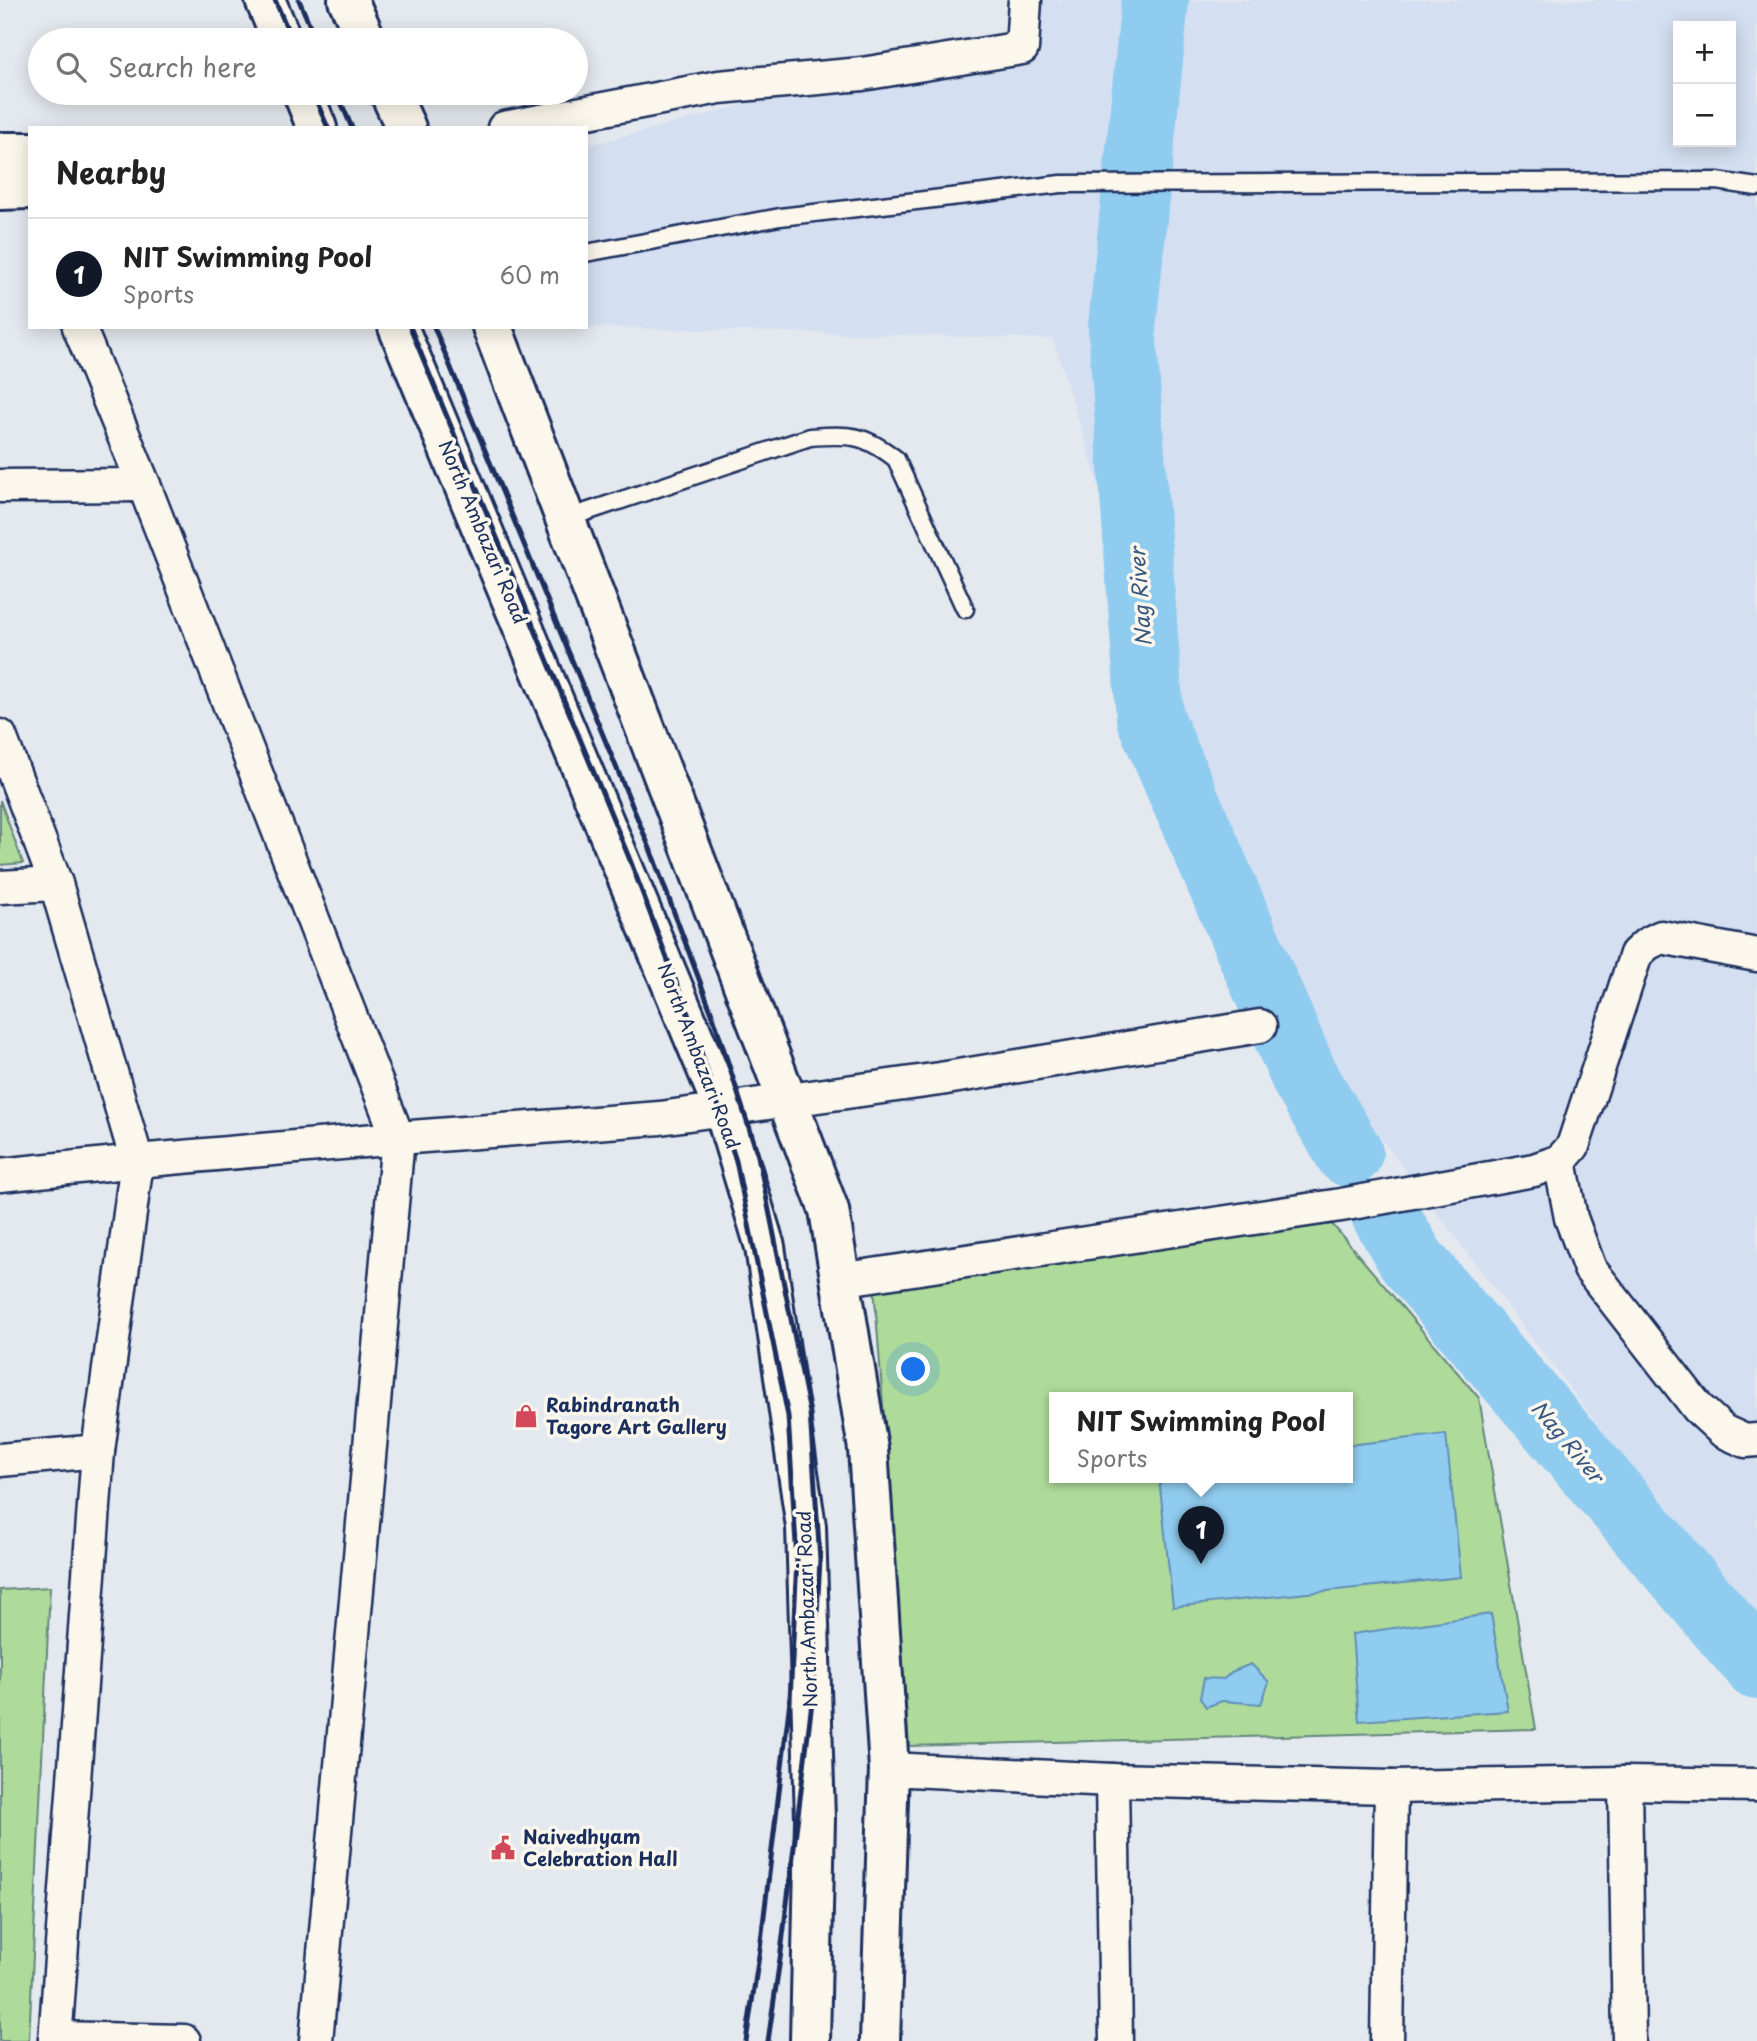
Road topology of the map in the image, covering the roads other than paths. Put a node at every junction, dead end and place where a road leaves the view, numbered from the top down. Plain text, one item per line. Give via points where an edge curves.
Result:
1 (265, 0) edge
2 (348, 0) edge
3 (1025, 0) edge
4 (277, 28) edge
5 (361, 28) edge
6 (308, 105) edge
7 (395, 105) edge
8 (316, 126) edge
9 (405, 126) edge
10 (514, 126) edge
11 (0, 152) edge
12 (28, 152) edge
13 (1757, 187) edge
14 (588, 253) edge
15 (80, 329) edge
16 (399, 329) edge
17 (493, 329) edge
18 (144, 485) junction
19 (0, 486) edge
20 (565, 519) junction
21 (965, 609) dead end
22 (0, 736) edge
23 (56, 884) junction
24 (0, 887) edge
25 (1757, 955) edge
26 (1260, 1026) dead end
27 (788, 1100) junction
28 (724, 1110) junction
29 (398, 1138) junction
30 (137, 1161) junction
31 (1560, 1161) junction
32 (0, 1175) edge
33 (839, 1280) junction
34 (1757, 1440) edge
35 (98, 1451) junction
36 (0, 1460) edge
37 (889, 1769) junction
38 (1112, 1780) junction
39 (1625, 1783) junction
40 (1757, 1785) edge
41 (1391, 1787) junction
42 (55, 2040) edge
43 (184, 2041) edge
44 (317, 2041) edge
45 (810, 2041) edge
46 (880, 2041) edge
47 (1116, 2041) edge
48 (1387, 2041) edge
49 (1629, 2041) edge

1 - 4 main road
2 - 5 main road
3 - 10 street via 1022,48 862,74 719,87
6 - 8 main road
7 - 9 main road
11 - 12 main road
13 - 14 lane via 1717,181 1061,184 780,217
15 - 18 street
16 - 28 main road, North Ambazari Road
17 - 20 main road
18 - 19 street
18 - 29 street
20 - 21 lane via 810,437 843,434 876,443 896,460
20 - 27 main road
22 - 23 street
23 - 24 street
23 - 30 street
25 - 31 street via 1661,937 1636,954 1573,1146
26 - 27 street
27 - 28 street
27 - 33 main road via 829,1210
28 - 29 street
28 - 45 main road, North Ambazari Road via 765,1247 806,1527 814,1819
29 - 30 street
29 - 44 street
30 - 32 street
30 - 35 street
31 - 33 street via 1534,1170 1341,1205
31 - 34 street via 1571,1218 1590,1269 1698,1408 1723,1431 1745,1441
33 - 37 main road via 868,1448
35 - 36 street
35 - 42 street
37 - 38 street
37 - 46 main road
38 - 41 street
38 - 47 street
39 - 40 street
39 - 41 street
39 - 49 street
41 - 48 street
42 - 43 street

